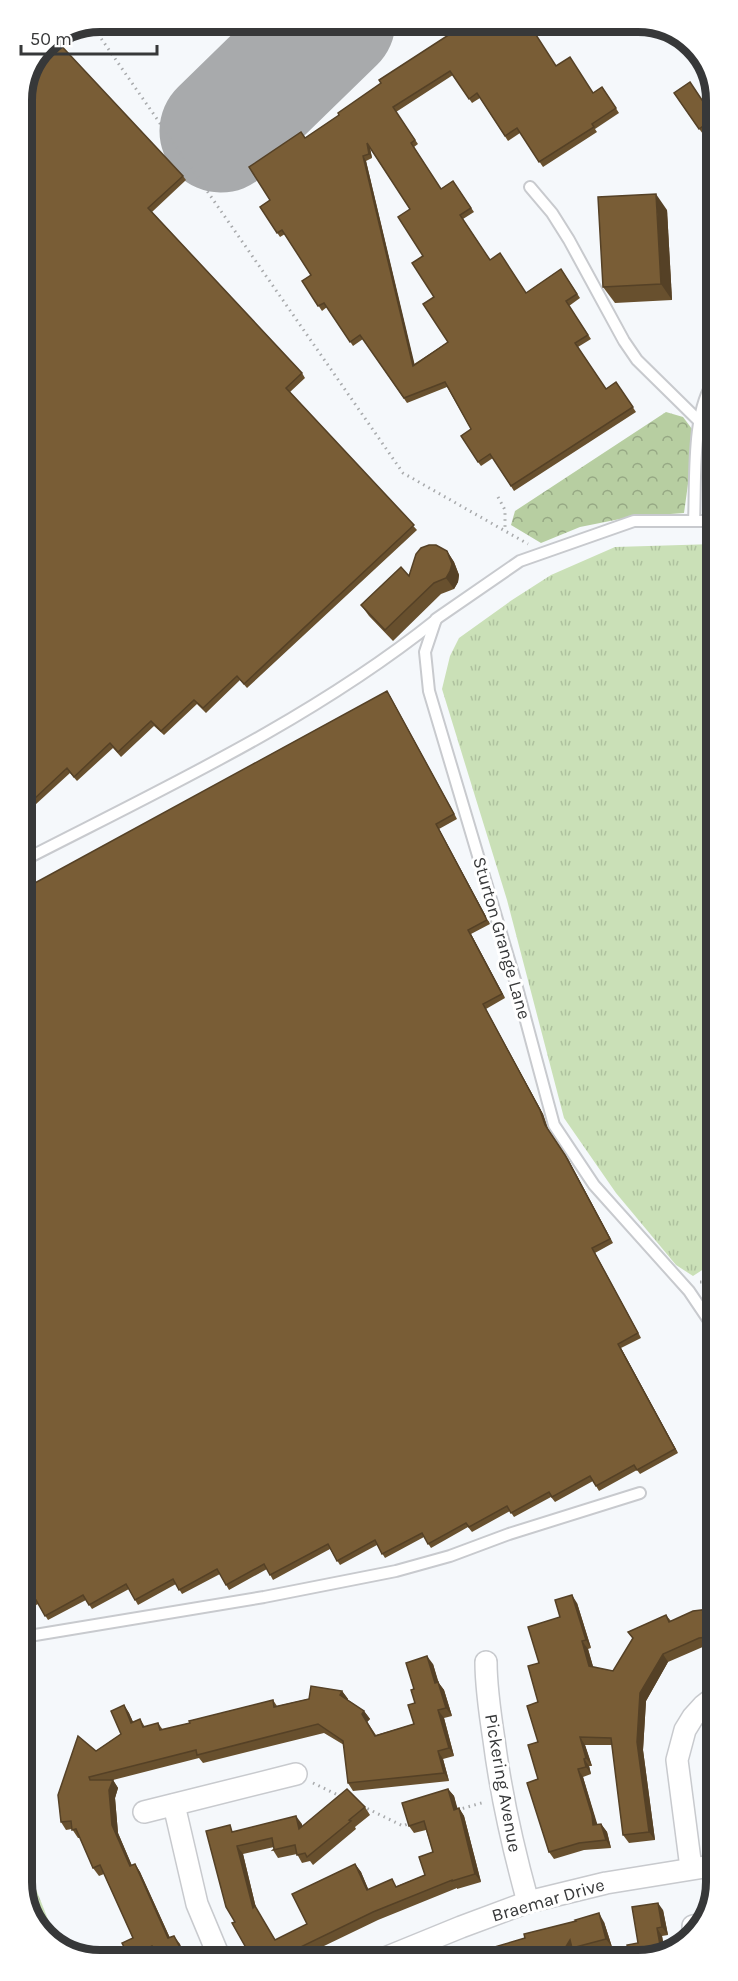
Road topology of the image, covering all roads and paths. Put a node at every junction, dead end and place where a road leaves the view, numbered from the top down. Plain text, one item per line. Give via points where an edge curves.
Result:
1 (98, 32) edge
2 (530, 187) dead end
3 (706, 400) edge
4 (699, 421) junction
5 (498, 497) dead end
6 (694, 521) junction
7 (706, 521) edge
8 (505, 531) junction
9 (543, 553) junction
10 (436, 619) junction
11 (32, 856) edge
12 (706, 1316) edge
13 (640, 1493) dead end
14 (32, 1636) edge
15 (486, 1662) dead end
16 (706, 1704) edge
17 (296, 1774) joint
18 (501, 1797) junction
19 (350, 1800) edge
20 (174, 1804) junction
21 (360, 1805) edge
22 (144, 1812) dead end
23 (447, 1813) edge
24 (414, 1822) edge
25 (706, 1866) edge
26 (691, 1868) junction
27 (528, 1902) junction
28 (216, 1949) edge
29 (419, 1950) edge

1 - 8 path via 403,473
2 - 4 lane via 569,240 638,360
3 - 4 lane
4 - 6 lane
5 - 8 path via 505,510
6 - 7 lane
6 - 9 lane via 634,521
8 - 9 path
9 - 10 lane via 520,561
10 - 11 lane via 400,649 270,732
10 - 12 lane, Sturton Grange Lane via 424,652 429,691 554,1125 594,1185 689,1291
13 - 14 lane via 396,1571
15 - 18 street, Pickering Avenue
16 - 26 street via 693,1717 677,1760
17 - 19 path
17 - 20 street
18 - 23 path
18 - 27 street, Pickering Avenue
20 - 22 street
20 - 28 street via 197,1904
21 - 24 path via 403,1826
25 - 26 street, Braemar Drive
26 - 27 street, Braemar Drive
27 - 29 street, Braemar Drive

